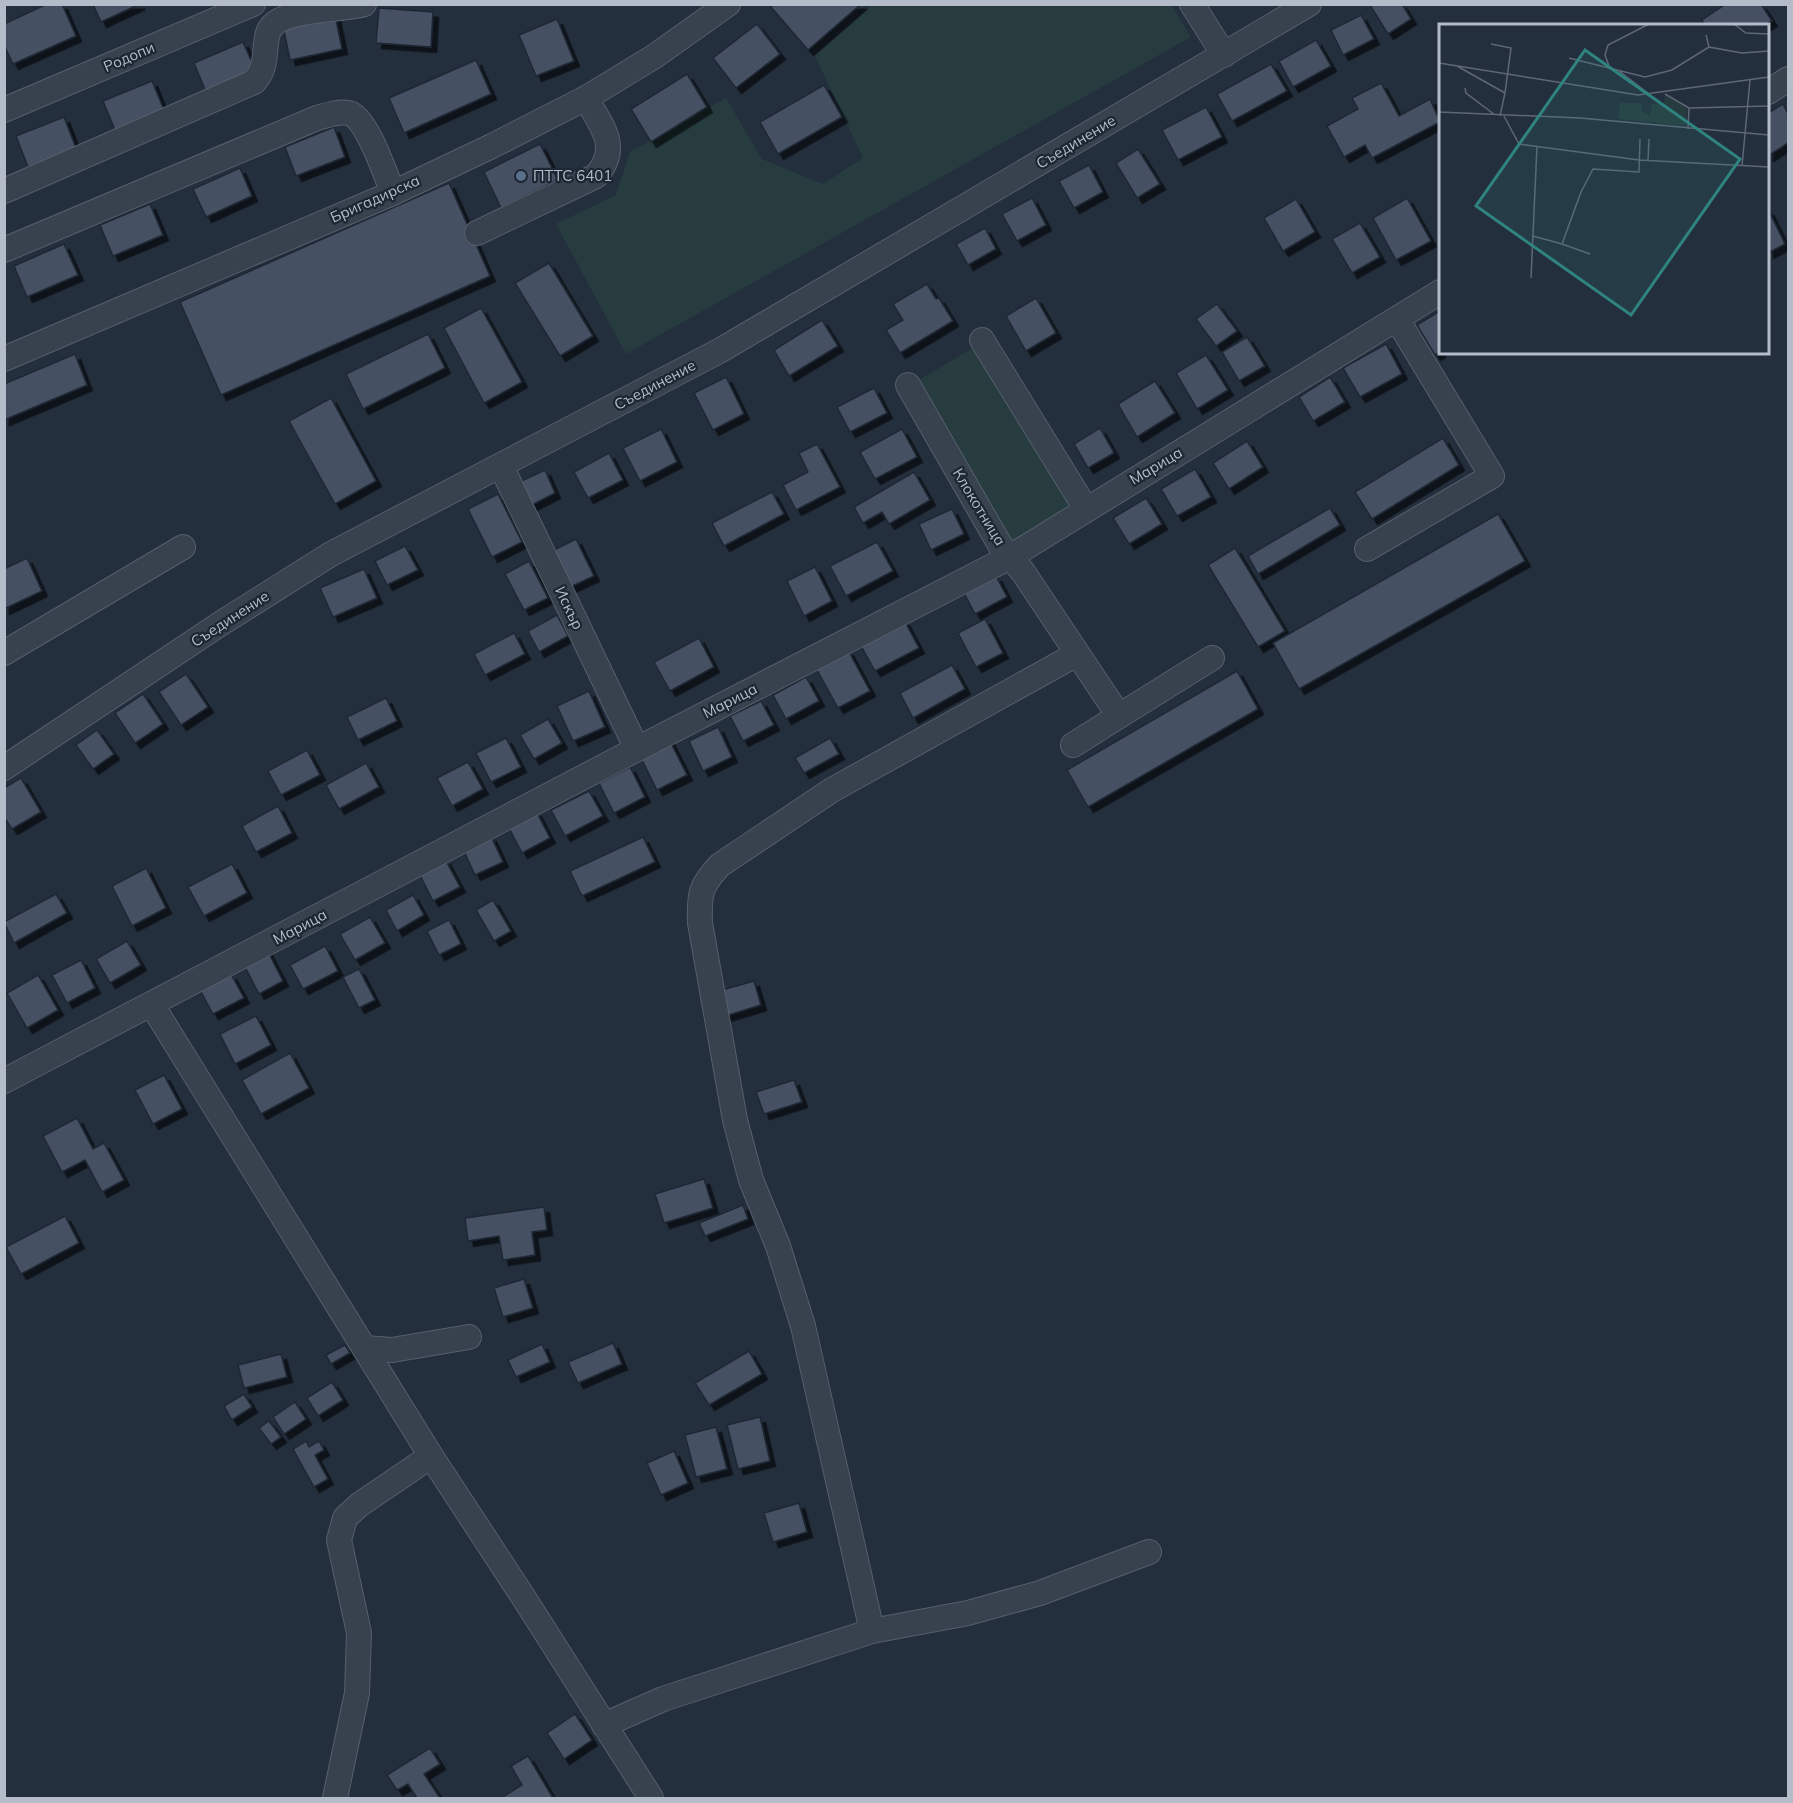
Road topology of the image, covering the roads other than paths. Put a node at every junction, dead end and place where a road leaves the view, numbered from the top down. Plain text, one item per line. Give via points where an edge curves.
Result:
1 (253, 4) edge
2 (364, 4) edge
3 (728, 4) edge
4 (1192, 4) edge
5 (1309, 4) edge
6 (1224, 55) junction
7 (1788, 79) edge
8 (1769, 91) edge
9 (586, 98) junction
10 (4, 110) edge
11 (4, 191) edge
12 (393, 193) junction
13 (477, 233) dead end
14 (4, 250) edge
15 (1439, 293) edge
16 (1397, 319) junction
17 (982, 340) dead end
18 (4, 359) edge
19 (908, 385) dead end
20 (501, 466) junction
21 (1086, 509) junction
22 (183, 547) dead end
23 (1367, 549) dead end
24 (1010, 557) junction
25 (4, 653) edge
26 (1077, 654) junction
27 (1212, 658) dead end
28 (1119, 716) junction
29 (1073, 745) dead end
30 (637, 749) junction
31 (4, 768) edge
32 (152, 1005) junction
33 (4, 1081) edge
34 (469, 1337) dead end
35 (364, 1348) junction
36 (430, 1456) junction
37 (1149, 1552) dead end
38 (872, 1631) junction
39 (604, 1725) junction
40 (335, 1798) edge
41 (651, 1798) edge

1 - 10 street, Родопи
2 - 11 street via 296,14 277,21 268,31 262,73 254,82
3 - 9 street, Бригадирска via 655,56
4 - 6 street
5 - 6 street, Съединение
6 - 20 street, Съединение via 843,280
7 - 8 street
9 - 12 street, Бригадирска
9 - 13 street via 610,148 605,166 596,176
12 - 14 street via 361,120 350,113 333,114
12 - 18 street, Бригадирска
15 - 16 street, Марица
16 - 21 street, Марица
16 - 23 street via 1492,476
17 - 21 street
19 - 24 street, Клокотница
20 - 30 street, Искър
20 - 31 street, Съединение via 331,554
21 - 24 street, Марица
22 - 25 street
24 - 26 street, Клокотница
24 - 30 street, Марица
26 - 28 street, Клокотница
26 - 38 street via 832,790 720,865 706,880 699,896 700,923 735,1120 803,1326
27 - 28 street
28 - 29 street
30 - 32 street, Марица
32 - 33 street, Марица
32 - 35 street
34 - 35 street via 392,1350
35 - 36 street
36 - 39 street
36 - 40 street via 345,1518 339,1540 359,1633 357,1692
37 - 38 street via 1040,1593 968,1613
38 - 39 street via 663,1699
39 - 41 street

